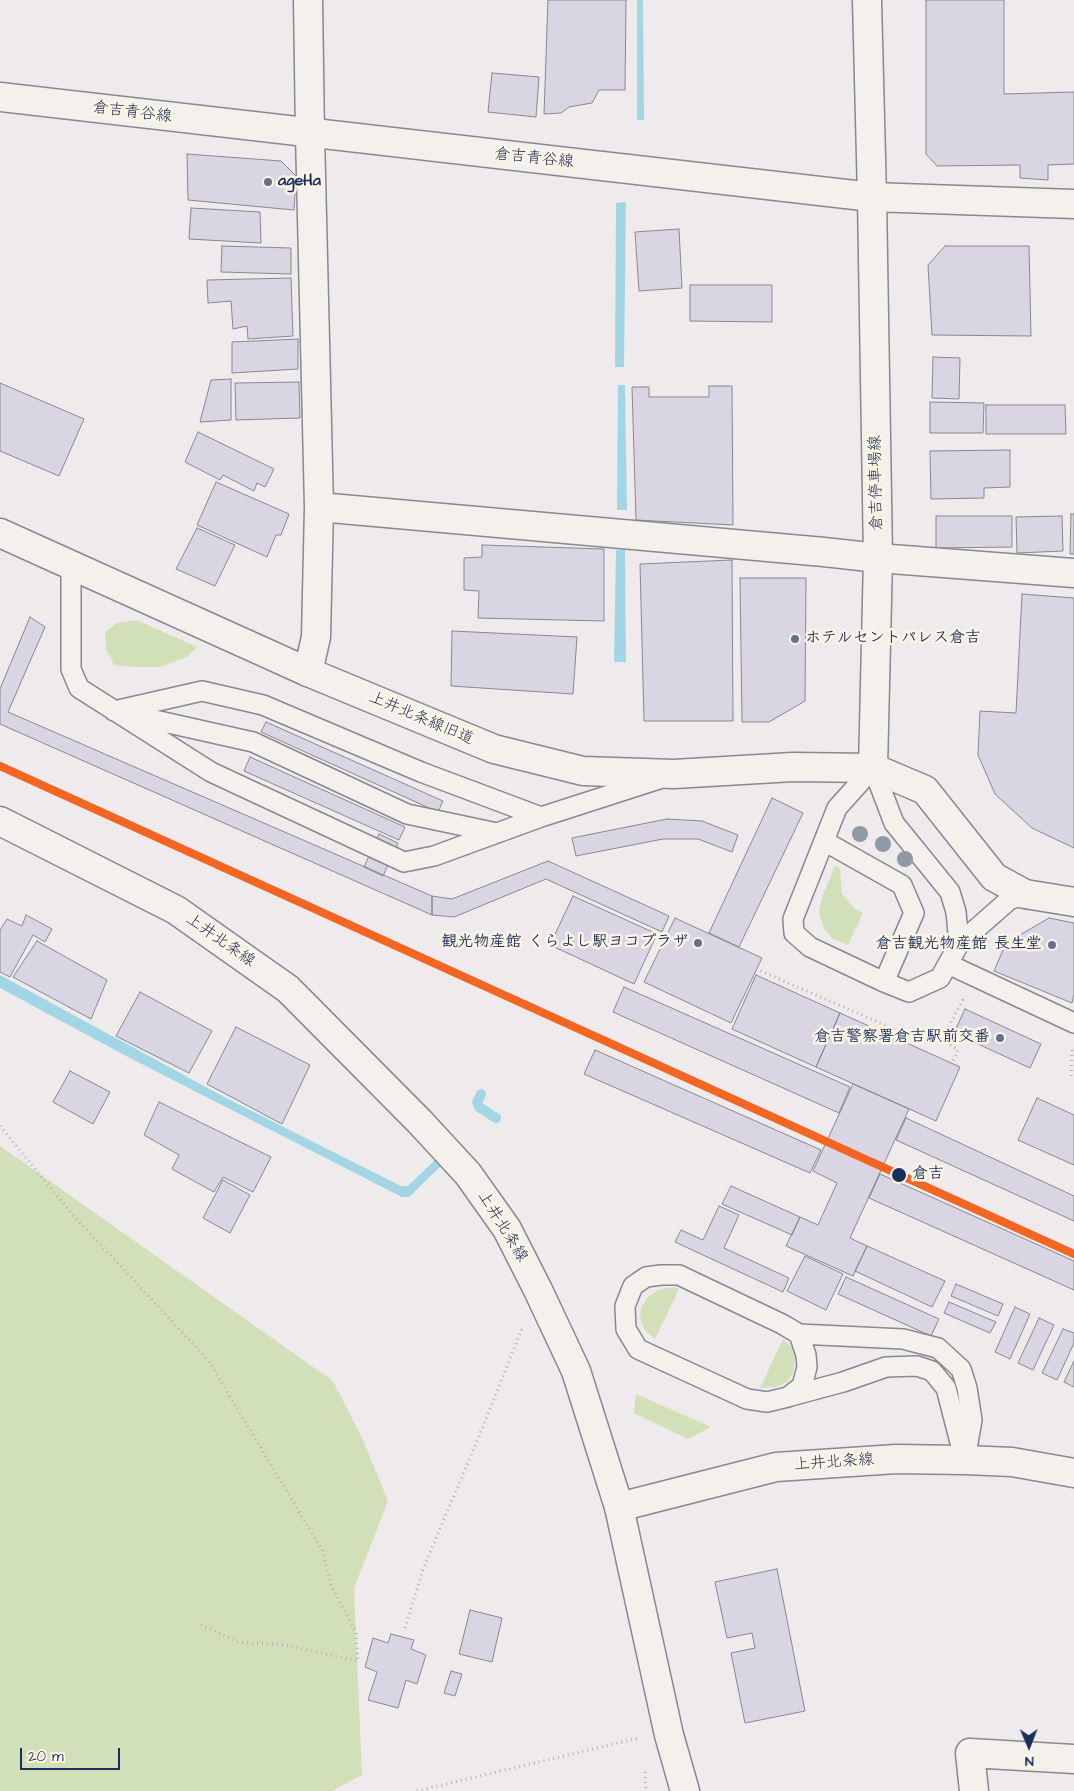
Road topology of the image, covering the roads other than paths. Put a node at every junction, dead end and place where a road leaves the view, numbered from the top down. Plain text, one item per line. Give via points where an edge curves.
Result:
1 (308, 0) edge
2 (867, 0) edge
3 (0, 97) edge
4 (310, 134) junction
5 (872, 197) junction
6 (1074, 204) edge
7 (320, 507) junction
8 (0, 533) edge
9 (878, 558) junction
10 (70, 565) junction
11 (1074, 573) edge
12 (308, 672) junction
13 (114, 711) junction
14 (873, 768) junction
15 (674, 774) junction
16 (541, 817) junction
17 (0, 821) edge
18 (497, 833) junction
19 (824, 842) junction
20 (1025, 894) junction
21 (1074, 902) edge
22 (959, 944) junction
23 (948, 964) junction
24 (884, 982) junction
25 (1036, 1006) junction
26 (1074, 1024) edge
27 (1069, 1041) edge
28 (799, 1334) junction
29 (788, 1396) junction
30 (964, 1460) junction
31 (1074, 1472) edge
32 (620, 1507) junction
33 (1074, 1759) edge
34 (685, 1791) edge
35 (974, 1791) edge

1 - 4 main road
2 - 5 main road
3 - 4 main road, 倉吉青谷線
4 - 5 main road, 倉吉青谷線
4 - 7 main road
5 - 6 main road
5 - 9 main road, 倉吉停車場線
7 - 9 main road
7 - 12 main road via 316,637
8 - 10 main road, 上井北条線旧道
9 - 11 main road
9 - 14 main road, 倉吉停車場線
10 - 12 main road, 上井北条線旧道
10 - 13 lane via 70,669 79,688
12 - 15 main road, 上井北条線旧道 via 494,749 583,771
13 - 16 lane via 202,691 263,705 421,772
13 - 18 lane via 253,742 407,814
13 - 18 lane via 211,772 404,862 434,856
14 - 15 main road, 上井北条線旧道 via 793,767
14 - 19 lane via 837,808
14 - 20 main road via 925,790 994,877
14 - 22 lane via 894,822 950,892 956,912
15 - 16 lane
16 - 18 lane
17 - 32 main road, 上井北条線 via 176,910 288,989 468,1174 507,1229 576,1372
19 - 24 lane via 902,885 914,913
19 - 24 lane via 792,919 794,933 810,947
20 - 21 main road
20 - 22 lane via 1009,900
22 - 23 lane
23 - 24 lane via 940,978 909,992
23 - 25 lane
25 - 26 lane
25 - 27 lane
28 - 29 lane via 807,1368 802,1386
28 - 29 lane via 679,1274 646,1277 633,1286 626,1306 626,1329 638,1349 747,1399 767,1402
28 - 30 lane via 903,1339 938,1348 961,1369 967,1388 972,1420
29 - 30 lane via 886,1367 917,1366 932,1371 946,1388
30 - 31 main road, 上井北条線 via 1012,1462
30 - 32 main road, 上井北条線 via 896,1459 776,1467
32 - 34 main road via 669,1735
33 - 35 main road via 970,1753

